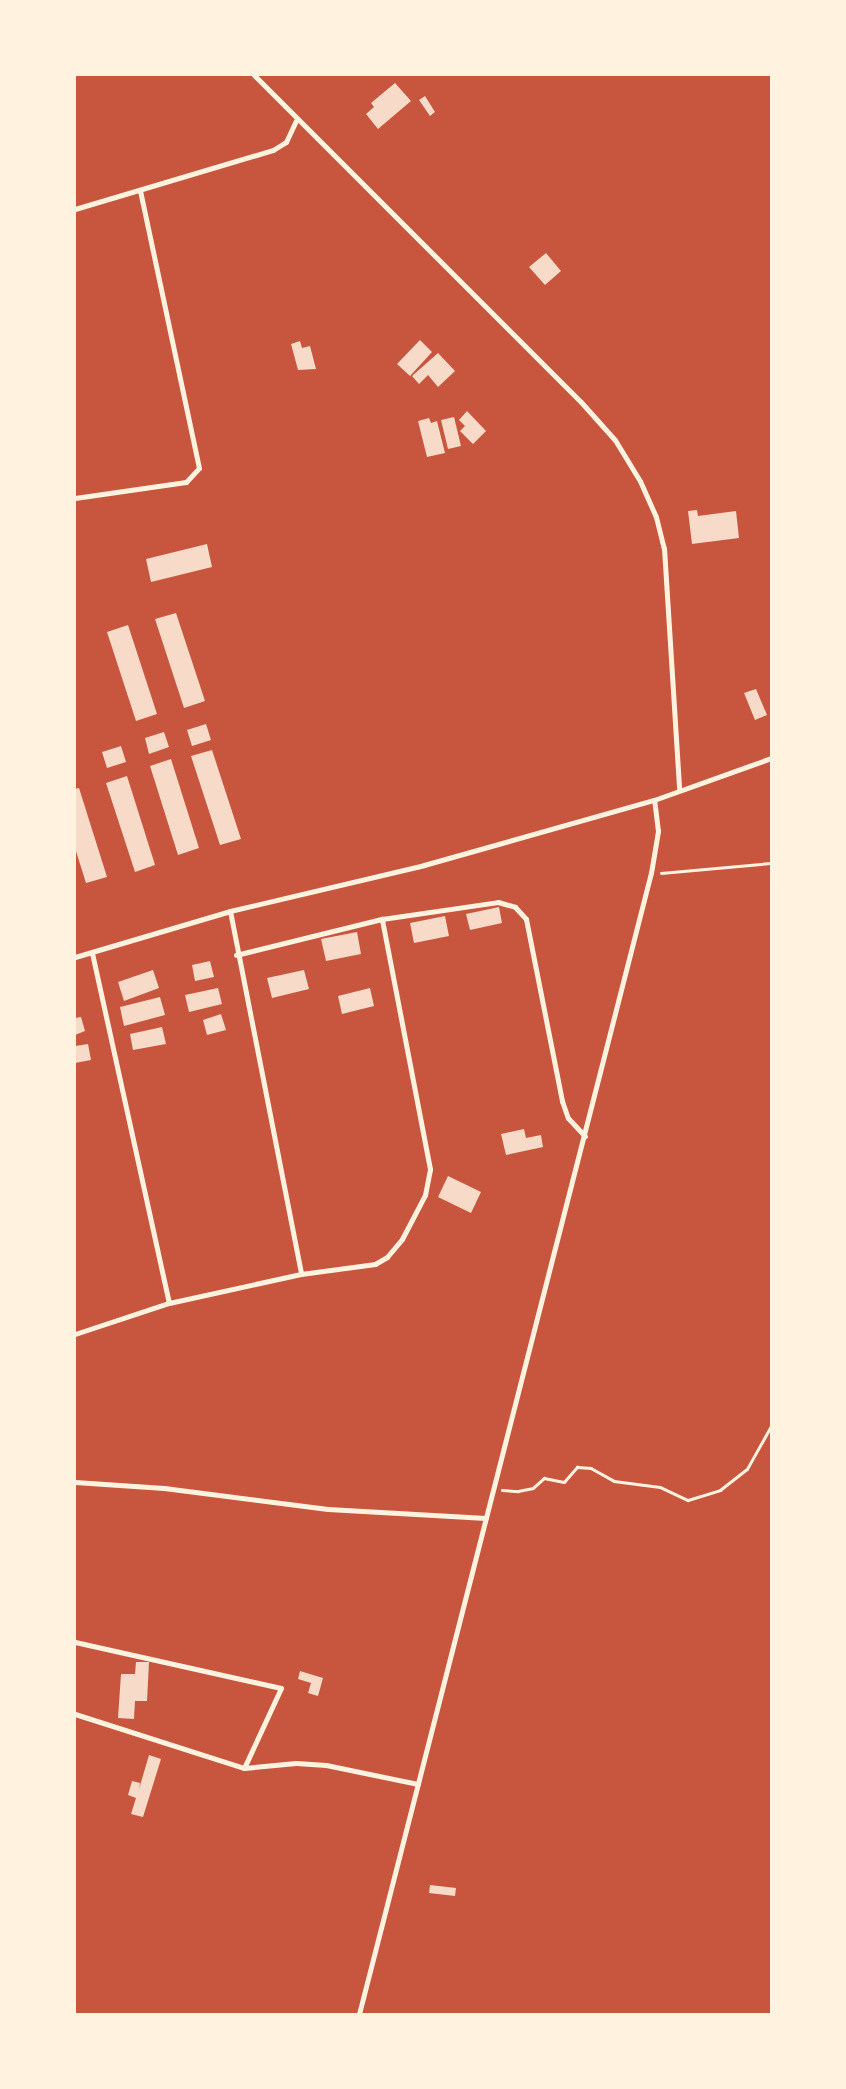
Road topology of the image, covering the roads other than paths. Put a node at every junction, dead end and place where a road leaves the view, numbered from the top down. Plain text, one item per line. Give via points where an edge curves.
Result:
1 (254, 75) edge
2 (296, 121) junction
3 (140, 190) junction
4 (75, 209) edge
5 (75, 498) edge
6 (771, 758) edge
7 (679, 789) junction
8 (654, 800) junction
9 (230, 912) junction
10 (382, 919) junction
11 (92, 953) junction
12 (236, 955) junction
13 (75, 957) edge
14 (586, 1136) junction
15 (301, 1274) junction
16 (169, 1303) junction
17 (75, 1334) edge
18 (75, 1482) edge
19 (486, 1518) junction
20 (75, 1642) edge
21 (75, 1714) edge
22 (244, 1768) junction
23 (418, 1784) junction
24 (359, 2014) edge

1 - 2 street
2 - 3 street via 286,142 273,150
2 - 7 street via 348,166 582,402 615,440 640,481 656,517 664,548
3 - 4 street
3 - 5 street via 199,468 186,482
6 - 7 street
7 - 8 street
8 - 9 street via 424,865
8 - 14 street via 658,831 651,873
9 - 11 street
9 - 12 street
10 - 12 street
10 - 14 street via 498,902 515,907 526,919 562,1101 568,1118
10 - 15 street via 430,1170 424,1195 402,1239 388,1257 375,1264
11 - 13 street
11 - 16 street
12 - 15 street
14 - 19 street
15 - 16 street
16 - 17 street
18 - 19 street via 164,1488 328,1510
19 - 23 street
20 - 22 street via 280,1688
21 - 22 street
22 - 23 street via 296,1763 326,1765
23 - 24 street

